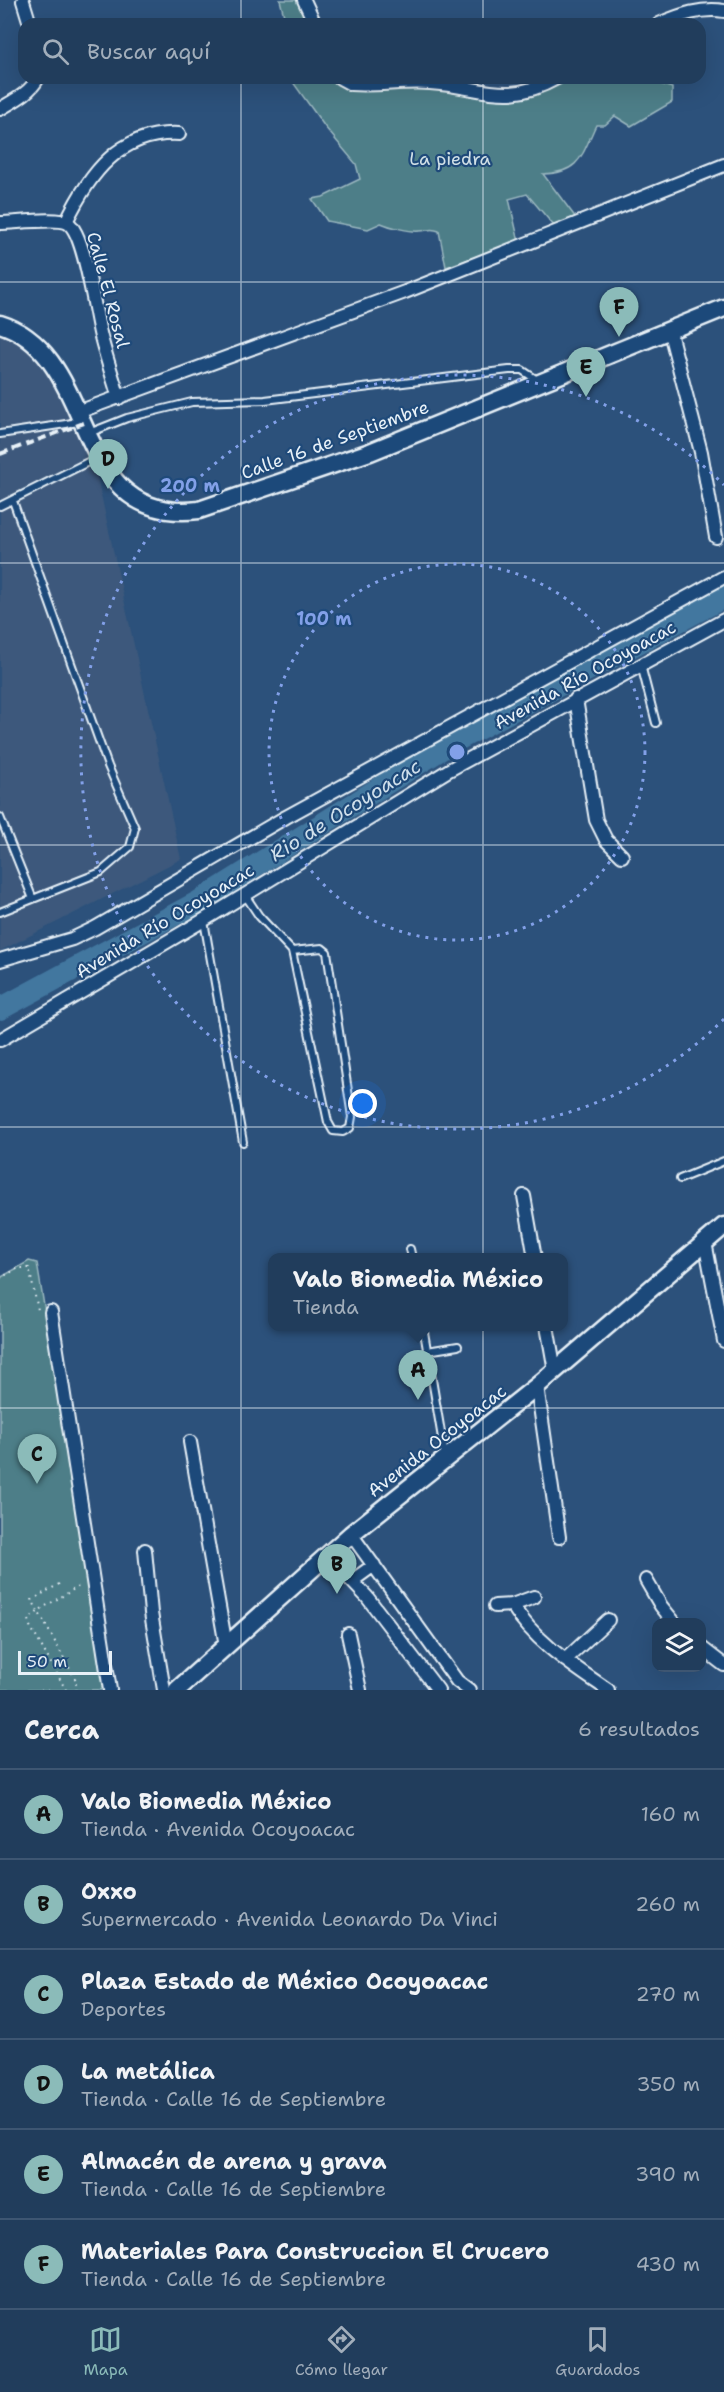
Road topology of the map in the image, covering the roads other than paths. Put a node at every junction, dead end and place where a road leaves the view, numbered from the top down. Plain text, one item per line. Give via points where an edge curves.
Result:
1 (304, 0) edge
2 (23, 1) edge
3 (724, 11) edge
4 (28, 18) edge
5 (312, 18) edge
6 (676, 18) edge
7 (34, 84) edge
8 (437, 84) edge
9 (542, 84) edge
10 (0, 110) edge
11 (179, 134) dead end
12 (724, 165) edge
13 (66, 222) junction
14 (0, 223) edge
15 (724, 308) edge
16 (0, 324) edge
17 (669, 328) junction
18 (538, 382) junction
19 (119, 398) junction
20 (83, 422) junction
21 (0, 434) edge
22 (98, 457) junction
23 (13, 501) junction
24 (0, 506) edge
25 (716, 537) dead end
26 (724, 577) edge
27 (724, 620) edge
28 (641, 664) junction
29 (576, 699) junction
30 (656, 723) dead end
31 (0, 816) edge
32 (622, 856) dead end
33 (245, 894) junction
34 (33, 899) junction
35 (0, 912) edge
36 (204, 920) junction
37 (292, 951) junction
38 (0, 960) edge
39 (0, 1040) edge
40 (243, 1142) dead end
41 (724, 1161) edge
42 (680, 1179) dead end
43 (524, 1196) dead end
44 (724, 1226) edge
45 (705, 1242) junction
46 (410, 1249) dead end
47 (411, 1253) edge
48 (534, 1253) edge
49 (51, 1312) dead end
50 (424, 1331) edge
51 (548, 1331) edge
52 (724, 1341) edge
53 (458, 1346) dead end
54 (427, 1351) junction
55 (555, 1371) junction
56 (537, 1386) junction
57 (190, 1442) dead end
58 (446, 1459) junction
59 (351, 1534) junction
60 (559, 1537) dead end
61 (145, 1550) dead end
62 (327, 1555) junction
63 (374, 1565) junction
64 (646, 1580) dead end
65 (352, 1581) junction
66 (534, 1597) dead end
67 (512, 1605) junction
68 (495, 1606) dead end
69 (670, 1618) edge
70 (609, 1620) dead end
71 (348, 1634) dead end
72 (226, 1646) junction
73 (706, 1651) edge
74 (565, 1660) junction
75 (724, 1665) edge
76 (454, 1686) edge
77 (110, 1690) edge
78 (164, 1690) edge
79 (177, 1690) edge
80 (360, 1690) edge
81 (438, 1690) edge
82 (469, 1690) edge
83 (608, 1690) edge

1 - 5 street
2 - 4 street
3 - 6 street via 696,11
7 - 10 street
8 - 9 street via 503,95
11 - 13 street via 144,138 110,158 82,190
12 - 19 street via 405,292
13 - 14 street, Calle El Rosal
13 - 19 street, Calle El Rosal via 76,233 84,257
15 - 17 main road, Calle 16 de Septiembre
16 - 20 main road, Calle 16 de Septiembre via 24,335 41,349
17 - 18 main road, Calle 16 de Septiembre
17 - 25 street via 700,452
18 - 20 lane via 527,372 509,370 266,400 192,402 127,418
18 - 22 main road, Calle 16 de Septiembre via 370,452 199,510 171,512 145,505 116,484
19 - 20 street
20 - 21 lane
20 - 22 main road, Calle 16 de Septiembre
22 - 23 lane
23 - 24 lane
23 - 34 lane via 108,766 135,828 130,847 101,872
26 - 38 street via 286,817 95,928 72,939
27 - 28 street, Avenida Río Ocoyoacac
28 - 29 street, Avenida Río Ocoyoacac
28 - 30 lane
29 - 32 street via 596,820 606,840
29 - 33 street, Avenida Río Ocoyoacac via 449,770
31 - 34 lane
33 - 36 street, Avenida Río Ocoyoacac
33 - 37 lane via 259,916
34 - 35 lane
36 - 39 street, Avenida Río Ocoyoacac
36 - 40 lane
37 - 37 lane via 322,948 327,952 352,1118 350,1128 343,1132 333,1131 328,1122
41 - 42 lane
43 - 48 street
44 - 45 main road, Avenida Ocoyoacac
45 - 52 street
45 - 55 main road, Avenida Ocoyoacac
46 - 47 lane
49 - 77 street
50 - 54 lane
51 - 55 street
53 - 54 lane
54 - 58 lane
55 - 56 main road, Avenida Ocoyoacac
56 - 58 main road, Avenida Ocoyoacac
56 - 60 street
57 - 72 street
58 - 59 main road, Avenida Ocoyoacac
59 - 62 main road, Avenida Ocoyoacac
59 - 63 street
61 - 78 street
62 - 65 street
62 - 72 main road, Avenida Ocoyoacac
63 - 65 street
63 - 76 street
64 - 69 street
65 - 81 street
66 - 67 street
67 - 68 street
67 - 74 street via 531,1632
70 - 74 street
71 - 80 street
72 - 79 main road, Avenida Ocoyoacac
73 - 75 street
74 - 83 street
76 - 82 street

